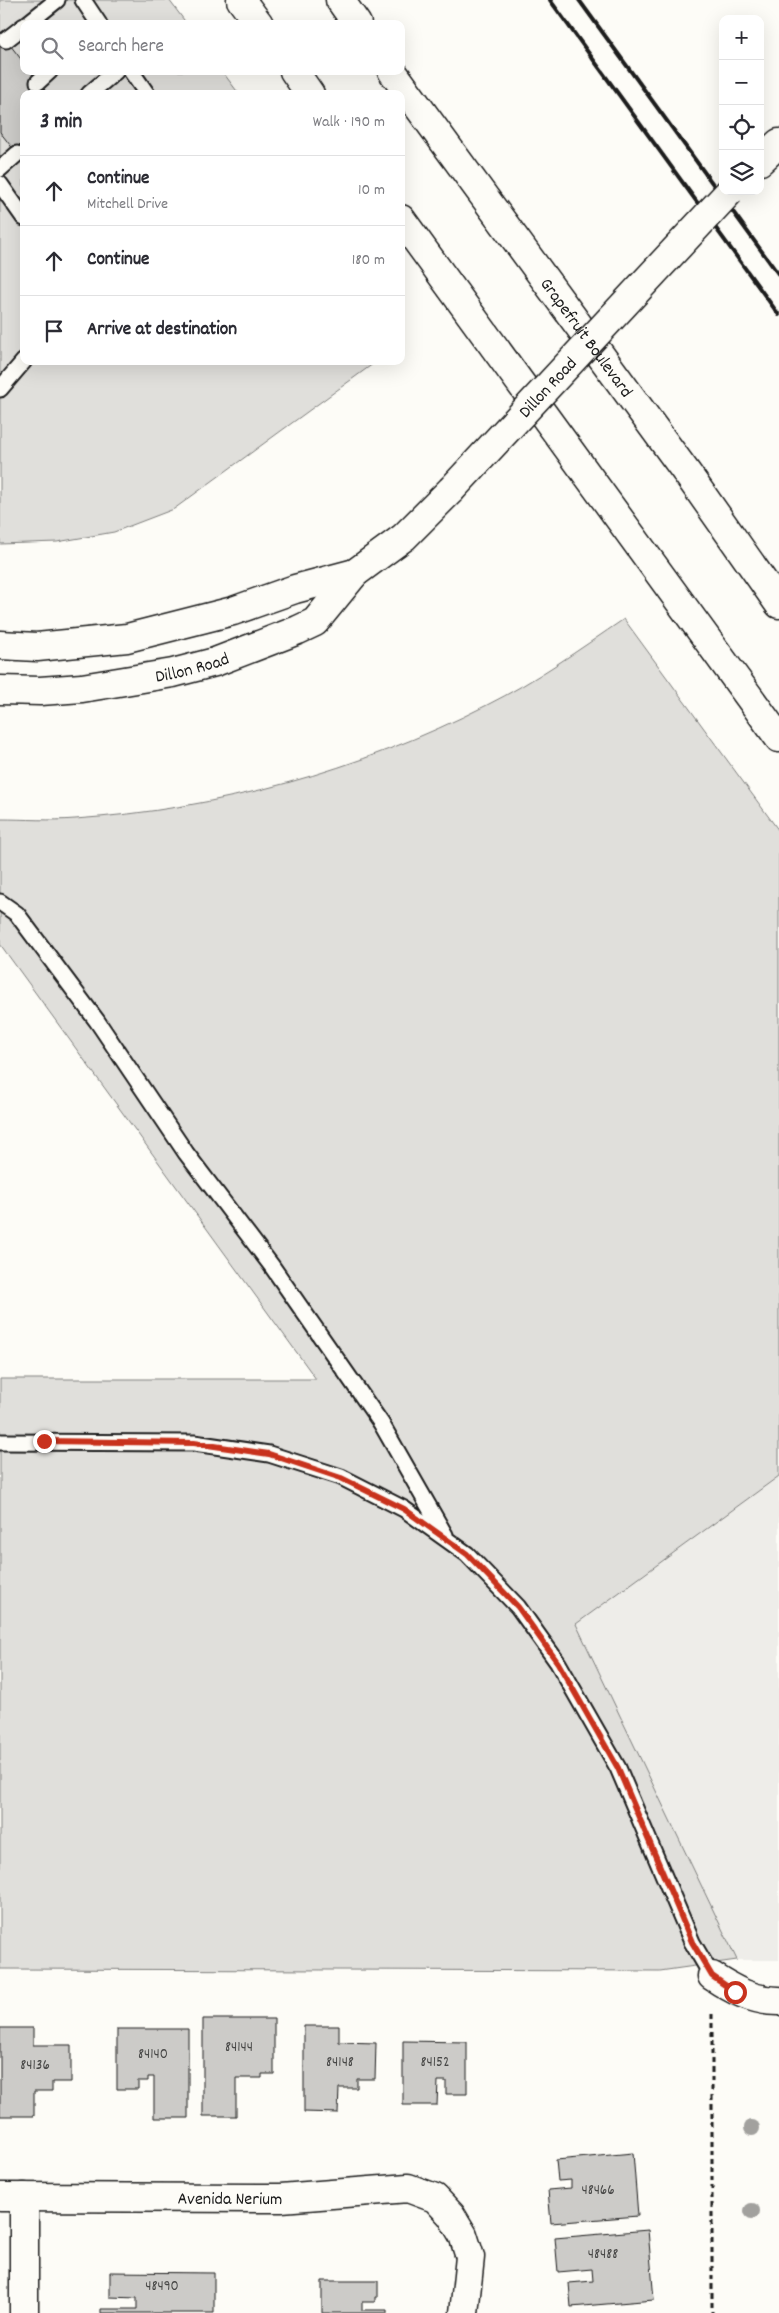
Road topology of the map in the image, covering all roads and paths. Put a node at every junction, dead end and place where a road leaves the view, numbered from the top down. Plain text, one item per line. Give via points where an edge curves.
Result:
1 (57, 0) edge
2 (83, 0) edge
3 (241, 0) edge
4 (340, 0) edge
5 (32, 20) edge
6 (96, 20) edge
7 (255, 20) edge
8 (354, 20) edge
9 (20, 29) edge
10 (6, 40) dead end
11 (46, 75) edge
12 (111, 75) edge
13 (134, 75) edge
14 (297, 75) edge
15 (395, 75) edge
16 (38, 82) dead end
17 (93, 90) edge
18 (144, 90) edge
19 (307, 90) edge
20 (779, 143) edge
21 (17, 154) dead end
22 (764, 157) edge
23 (0, 169) edge
24 (0, 184) edge
25 (726, 195) edge
26 (20, 212) edge
27 (405, 224) edge
28 (21, 365) edge
29 (0, 389) edge
30 (355, 573) junction
31 (779, 604) edge
32 (0, 645) edge
33 (0, 690) edge
34 (779, 738) edge
35 (0, 902) edge
36 (0, 1442) edge
37 (448, 1541) junction
38 (712, 1976) junction
39 (779, 2001) edge
40 (12, 2197) edge
41 (24, 2313) edge
42 (464, 2313) edge
43 (712, 2313) edge

1 - 5 lane
2 - 6 lane
3 - 7 main road
4 - 8 main road
9 - 10 lane
11 - 16 lane
12 - 17 lane
13 - 18 lane
14 - 19 main road
15 - 31 main road, Grapefruit Boulevard
20 - 22 main road
21 - 23 lane
24 - 26 lane
25 - 30 main road, Dillon Road, bridge via 451,490 404,537
27 - 34 main road
28 - 29 lane
30 - 32 main road, Dillon Road via 295,589 233,611 127,638 37,647
30 - 33 main road, Dillon Road via 315,622 215,662 173,673 82,688
35 - 37 lane via 17,914 97,1021 186,1152 271,1265 381,1423
36 - 37 lane via 194,1443 269,1454 349,1481 404,1509
37 - 38 lane via 467,1554 518,1607 558,1663 618,1768 692,1942
38 - 39 main road via 735,1992 764,2001
38 - 43 path
40 - 41 main road
40 - 42 main road, Avenida Nerium via 281,2198 408,2188 435,2198 463,2235 470,2257

